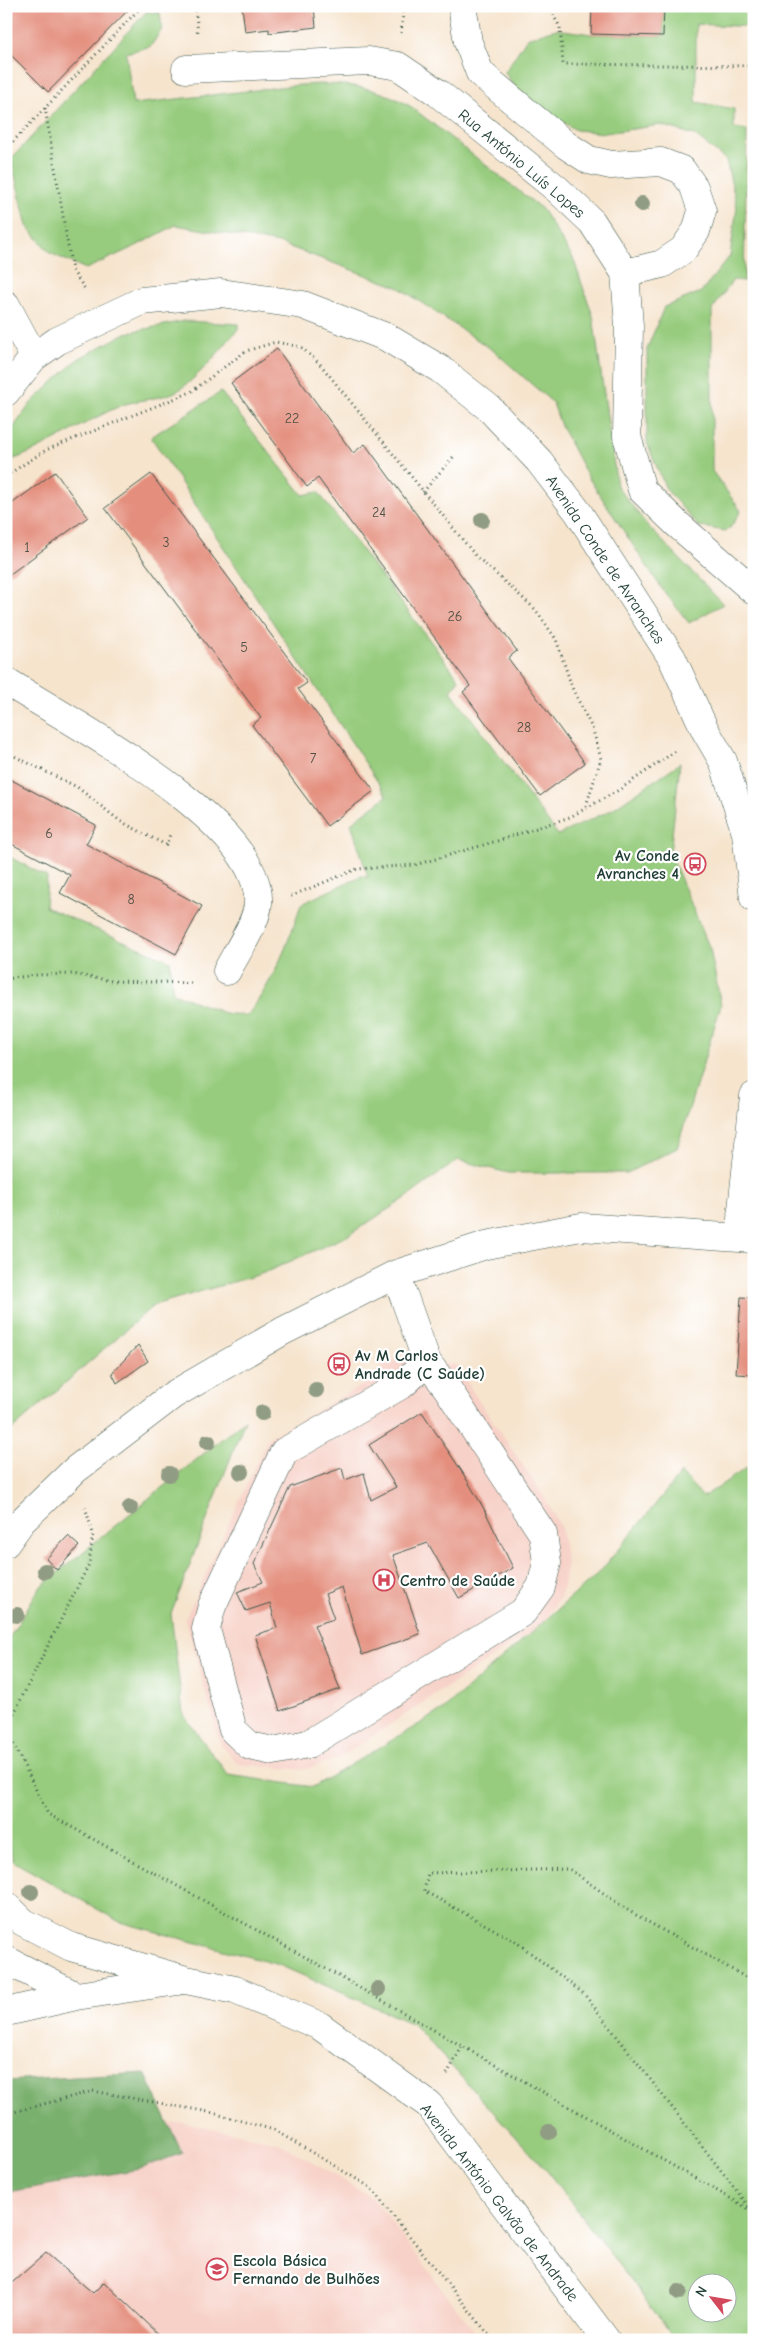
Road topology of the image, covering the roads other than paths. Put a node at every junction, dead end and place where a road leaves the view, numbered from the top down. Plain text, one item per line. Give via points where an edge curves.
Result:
1 (462, 6) edge
2 (186, 69) dead end
3 (624, 273) junction
4 (6, 305) edge
5 (34, 357) junction
6 (6, 392) edge
7 (754, 590) edge
8 (6, 681) edge
9 (750, 826) edge
10 (754, 898) edge
11 (227, 971) road end
12 (754, 1096) edge
13 (746, 1239) edge
14 (396, 1274) junction
15 (427, 1362) junction
16 (6, 1543) edge
17 (6, 1905) edge
18 (6, 1960) edge
19 (186, 1980) junction
20 (76, 1996) junction
21 (6, 2012) edge
22 (606, 2340) edge

1 - 3 street via 468,42 480,73 566,145 589,160 611,165 661,162 682,170 694,188 702,211 696,231 683,250 662,264
2 - 3 street, Rua António Luís Lopes via 369,61 398,66 557,189 592,222
3 - 7 street, Rua António Luís Lopes via 629,326 627,436 642,490
4 - 5 street
5 - 6 street, Avenida Conde de Avranches
5 - 9 street, Avenida Conde de Avranches via 57,341 142,301 221,293 303,305 386,337 440,369 489,408 539,461 578,512 672,658 723,761
8 - 11 street via 117,748 184,796 216,823 240,854 255,879 258,903 252,924
9 - 10 street, Avenida Conde de Avranches
12 - 13 street
13 - 14 street via 581,1227 486,1245
14 - 15 street
14 - 16 street via 283,1331 173,1395 75,1470 21,1522
15 - 15 street via 543,1534 547,1563 541,1586 522,1612 308,1744 273,1750 250,1746 233,1730 206,1629 212,1606 284,1452 403,1384
17 - 19 street, Avenida António Galvão de Andrade via 23,1922 71,1946
18 - 20 street
19 - 20 street
19 - 22 street, Avenida António Galvão de Andrade via 235,1990 320,2026 429,2105
20 - 21 street

